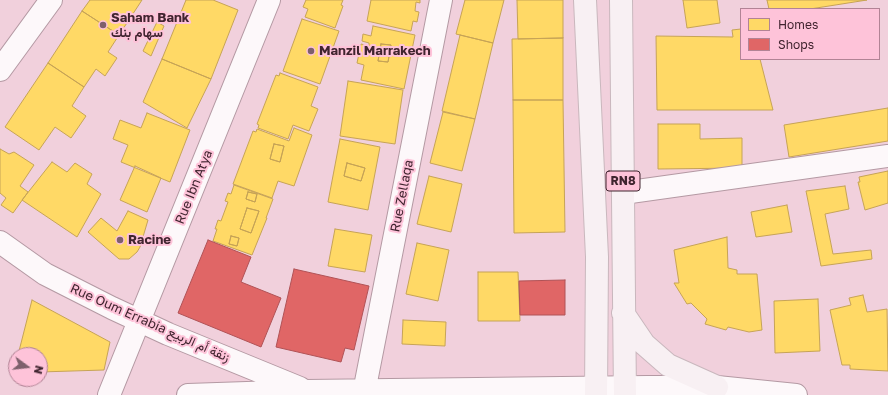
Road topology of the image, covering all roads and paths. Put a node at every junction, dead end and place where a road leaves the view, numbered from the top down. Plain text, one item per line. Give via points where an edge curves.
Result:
1 (51, 0) edge
2 (269, 0) edge
3 (441, 0) edge
4 (585, 0) edge
5 (621, 0) edge
6 (0, 70) edge
7 (888, 156) edge
8 (623, 193) junction
9 (0, 242) edge
10 (623, 313) junction
11 (140, 321) junction
12 (717, 387) junction
13 (306, 391) junction
14 (596, 391) edge
15 (625, 391) edge
16 (364, 392) junction
17 (109, 395) edge
18 (188, 395) edge
19 (796, 395) edge

1 - 6 street
2 - 11 street, Rue Ibn Atya
3 - 16 street, Rue Zellaqa
4 - 14 main road, RN8 via 597,257
5 - 8 main road, RN8
7 - 8 street
8 - 10 main road, RN8
9 - 11 street, Rue Oum Errabia زنقة أم الربيع via 45,274
10 - 12 main road via 644,344 668,365
10 - 15 main road, RN8
11 - 13 street, Rue Oum Errabia زنقة أم الربيع
11 - 17 street, Rue Ibn Atya
12 - 15 street
12 - 19 street
13 - 16 street
13 - 18 street
14 - 15 street
14 - 16 street

